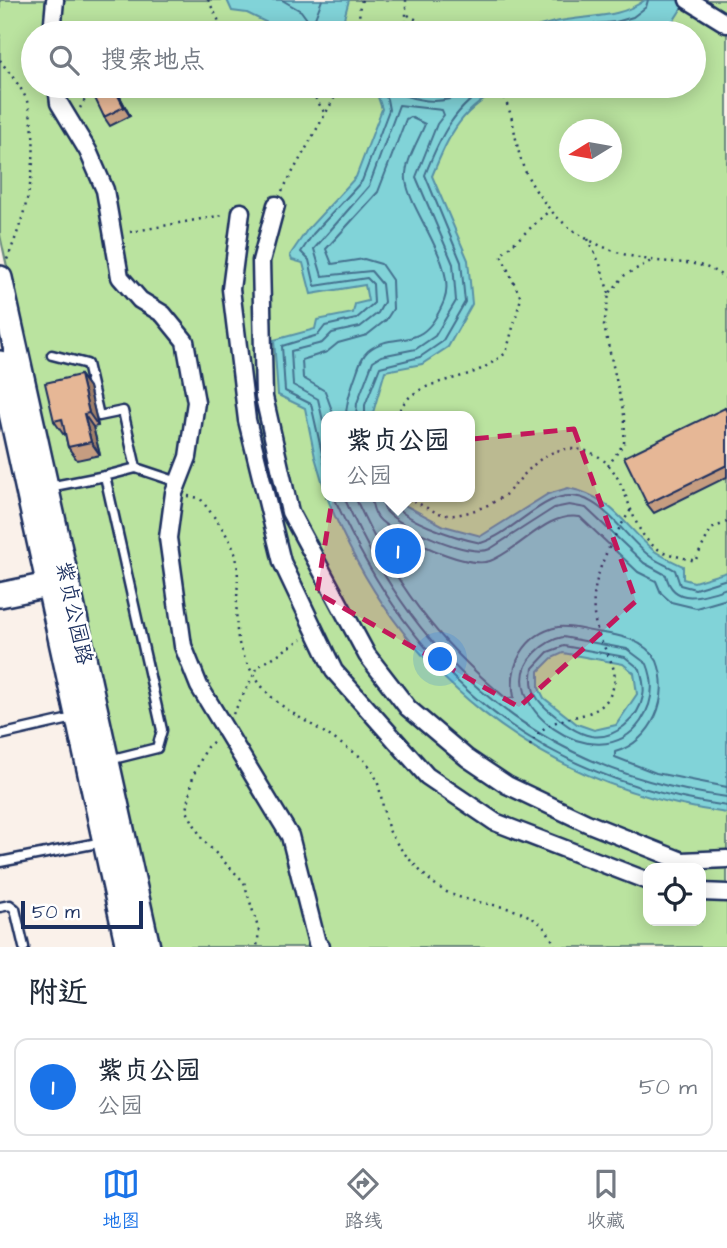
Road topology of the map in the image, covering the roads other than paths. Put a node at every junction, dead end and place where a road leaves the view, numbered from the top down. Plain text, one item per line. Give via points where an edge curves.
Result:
1 (55, 0) edge
2 (694, 4) edge
3 (52, 21) edge
4 (727, 24) edge
5 (58, 98) edge
6 (276, 205) road end
7 (241, 212) road end
8 (1, 273) edge
9 (52, 355) dead end
10 (0, 363) edge
11 (136, 468) junction
12 (105, 476) junction
13 (46, 488) junction
14 (176, 488) junction
15 (58, 583) junction
16 (0, 595) edge
17 (77, 717) junction
18 (0, 735) edge
19 (106, 761) junction
20 (105, 842) junction
21 (727, 859) edge
22 (0, 862) edge
23 (643, 879) edge
24 (706, 892) edge
25 (727, 893) edge
26 (0, 907) edge
27 (24, 947) edge
28 (128, 947) edge
29 (148, 947) edge
30 (321, 947) edge

1 - 3 street
2 - 4 street
5 - 14 street via 105,190 120,277 140,300 163,314 185,341 197,402 188,457
6 - 21 street via 261,261 264,397 290,512 367,655 408,708 507,785 682,861
7 - 23 street via 231,289 247,420 282,562 334,671 427,776 495,822
8 - 13 street, 紫贞公园路
9 - 11 lane via 87,364 99,416 123,411
10 - 15 street, 紫贞公园路
11 - 12 lane
11 - 14 lane
12 - 13 lane
12 - 19 lane via 162,730 157,748
13 - 15 street, 紫贞公园路
14 - 30 street via 168,538 183,646 199,686 290,836
15 - 16 street
15 - 17 street, 紫贞公园路
15 - 19 street, 紫贞公园路
17 - 18 lane
17 - 20 street, 紫贞公园路
19 - 29 street, 紫贞公园路
20 - 22 lane
20 - 28 street, 紫贞公园路
24 - 25 street
26 - 27 lane via 15,909

